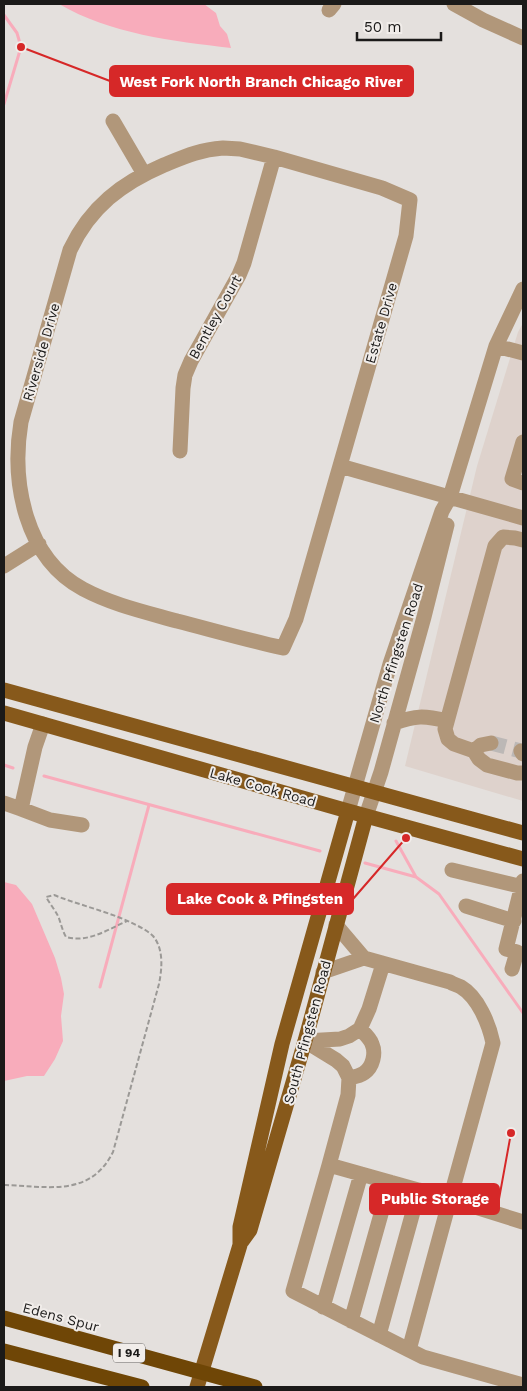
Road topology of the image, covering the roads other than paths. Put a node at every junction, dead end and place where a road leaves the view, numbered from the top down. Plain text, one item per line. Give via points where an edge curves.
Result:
1 (454, 4) edge
2 (523, 38) edge
3 (113, 121) dead end
4 (274, 157) junction
5 (144, 174) junction
6 (390, 192) joint
7 (523, 289) edge
8 (496, 346) junction
9 (523, 353) edge
10 (523, 442) edge
11 (180, 451) dead end
12 (340, 466) junction
13 (523, 483) edge
14 (450, 497) junction
15 (523, 518) edge
16 (523, 540) edge
17 (39, 544) junction
18 (4, 566) edge
19 (283, 648) joint
20 (4, 690) edge
21 (4, 713) edge
22 (446, 721) junction
23 (394, 723) junction
24 (42, 724) junction
25 (491, 743) tunnel mouth
26 (474, 751) junction
27 (523, 773) edge
28 (355, 786) junction
29 (373, 792) junction
30 (4, 803) edge
31 (21, 809) junction
32 (348, 811) junction
33 (366, 816) junction
34 (82, 825) dead end
35 (523, 833) edge
36 (523, 859) edge
37 (452, 870) dead end
38 (523, 885) edge
39 (466, 906) dead end
40 (514, 921) junction
41 (336, 925) junction
42 (364, 958) junction
43 (383, 964) junction
44 (512, 969) dead end
45 (323, 972) junction
46 (360, 1029) junction
47 (305, 1041) junction
48 (349, 1078) junction
49 (329, 1165) junction
50 (361, 1174) junction
51 (390, 1182) junction
52 (419, 1190) junction
53 (450, 1199) junction
54 (523, 1222) edge
55 (240, 1245) junction
56 (324, 1307) junction
57 (4, 1318) edge
58 (351, 1321) junction
59 (378, 1335) junction
60 (409, 1350) junction
61 (4, 1351) edge
62 (523, 1385) edge
63 (142, 1387) edge
64 (197, 1387) edge
65 (255, 1387) edge

1 - 2 street
3 - 5 street
4 - 5 street, Riverside Drive via 240,149 207,149
4 - 6 street, Riverside Drive
4 - 11 street, Bentley Court via 239,275 185,375
5 - 17 street, Riverside Drive via 101,204 75,239 21,422 18,459 22,500
6 - 12 street, Estate Drive via 410,200 406,236
7 - 8 street, North Pfingsten Road
8 - 9 street
8 - 14 street, North Pfingsten Road
10 - 13 street via 512,479
12 - 14 street
12 - 19 street, Estate Drive via 296,619
14 - 15 street
14 - 23 street, North Pfingsten Road via 450,514
14 - 28 street, North Pfingsten Road via 442,511 390,664
16 - 22 street via 503,537 496,546
17 - 18 street
17 - 19 street, Riverside Drive via 62,573 82,588 109,601
20 - 28 main road, Lake Cook Road
21 - 24 main road, Lake Cook Road
22 - 23 street via 424,716
22 - 26 street via 448,739
23 - 29 street, North Pfingsten Road
24 - 31 street
24 - 32 main road, Lake Cook Road
25 - 26 street
26 - 27 street via 487,765
28 - 29 main road, Lake Cook Road
28 - 32 street, North Pfingsten Road
29 - 33 street, North Pfingsten Road
29 - 35 main road, Lake Cook Road
30 - 31 street
31 - 34 street via 50,820
32 - 33 main road, Lake Cook Road
32 - 55 main road, South Pfingsten Road via 282,1044 240,1226
33 - 36 main road, Lake Cook Road
33 - 41 main road, South Pfingsten Road
37 - 38 street
38 - 40 street
39 - 40 street
40 - 44 street via 506,949 517,952
41 - 42 street
41 - 45 main road, South Pfingsten Road
42 - 43 street
42 - 45 street
43 - 46 street
43 - 53 street via 462,987 475,1000 490,1032 493,1043
45 - 47 main road, South Pfingsten Road
46 - 47 street via 340,1039
46 - 48 street via 373,1045 373,1059 365,1073
47 - 48 street via 336,1060
47 - 55 main road, South Pfingsten Road via 250,1230
48 - 49 street via 348,1095
49 - 50 street
49 - 56 street via 293,1292
50 - 51 street
50 - 56 street
51 - 52 street
51 - 58 street
52 - 53 street
52 - 59 street
53 - 54 street
53 - 60 street
55 - 64 main road, South Pfingsten Road
56 - 58 street
57 - 65 highway, Edens Spur / I 94
58 - 59 street
59 - 60 street
60 - 62 street via 423,1357
61 - 63 highway, I 94

